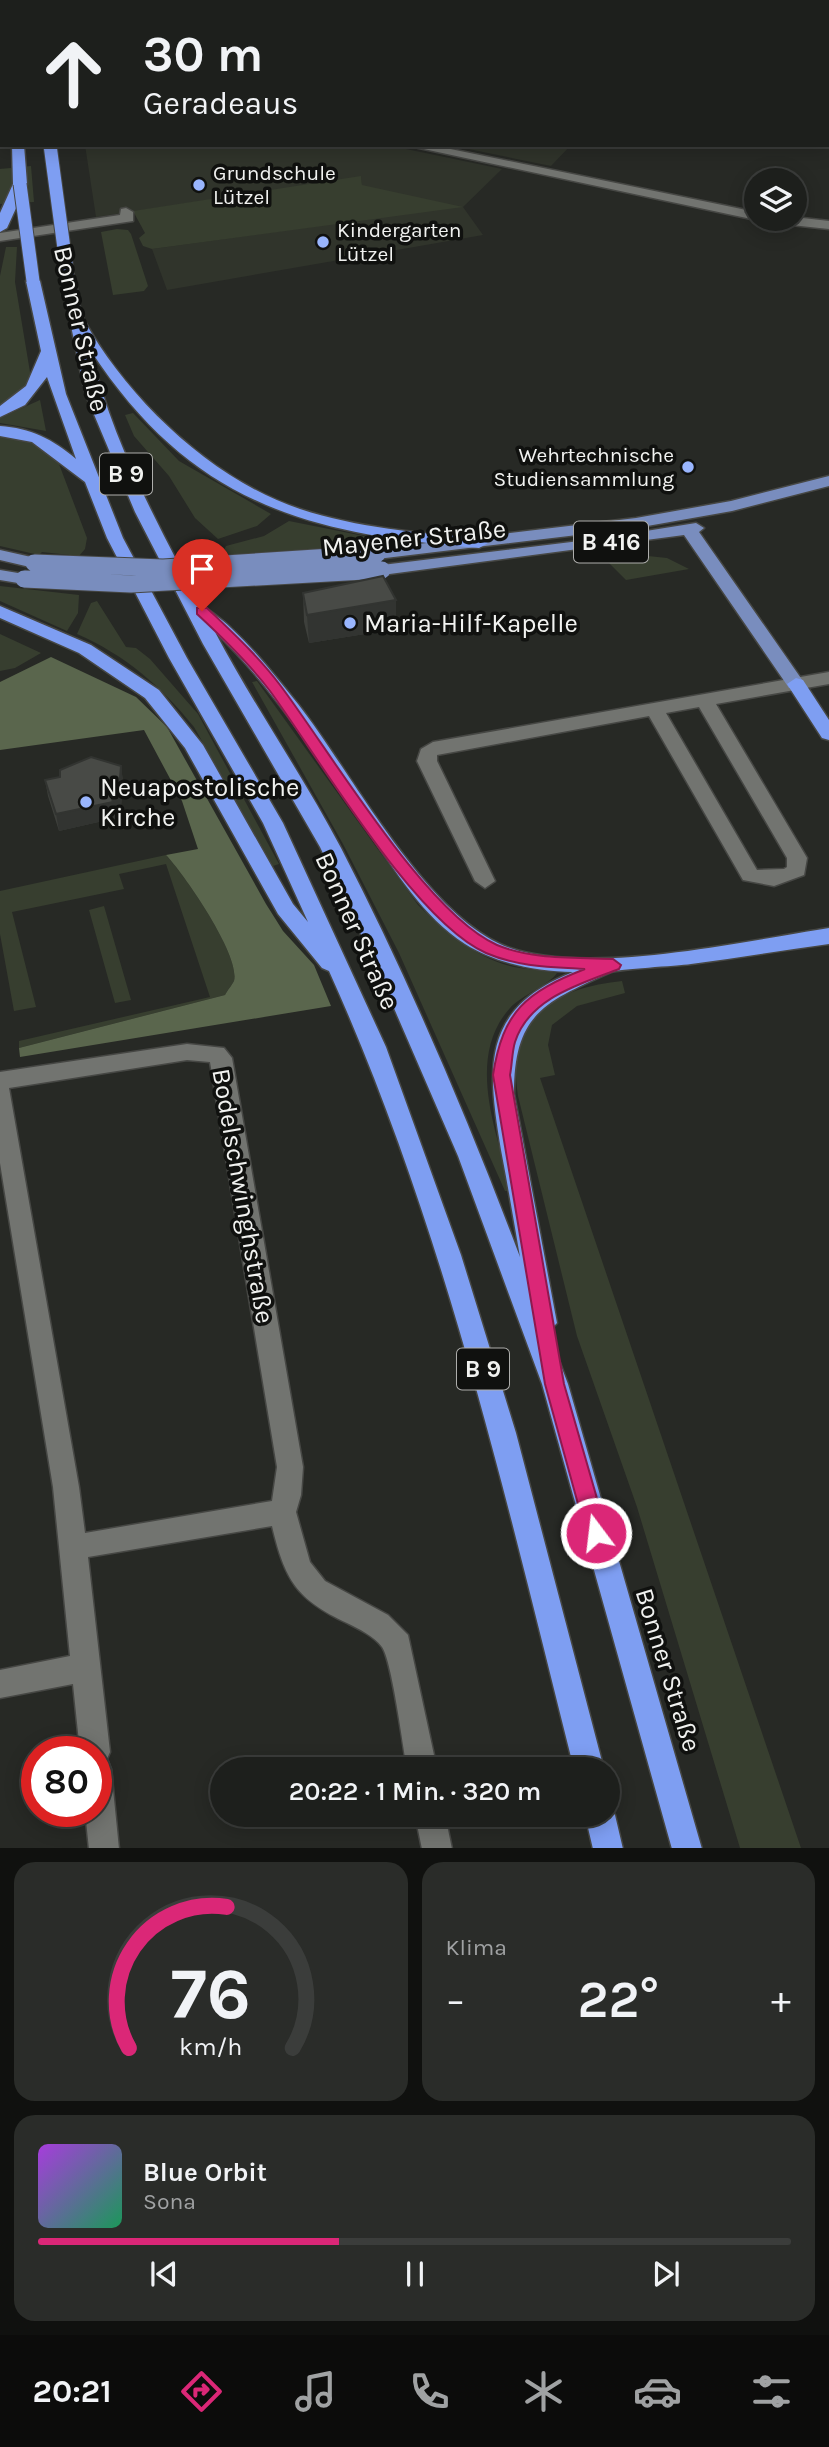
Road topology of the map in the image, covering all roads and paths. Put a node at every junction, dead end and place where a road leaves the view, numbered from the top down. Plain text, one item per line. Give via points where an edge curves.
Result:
1 (18, 147) edge
2 (50, 147) edge
3 (421, 147) edge
4 (20, 184) junction
5 (126, 212) dead end
6 (744, 214) edge
7 (807, 223) edge
8 (829, 225) edge
9 (0, 228) edge
10 (0, 237) edge
11 (75, 315) junction
12 (49, 350) junction
13 (0, 412) edge
14 (0, 431) edge
15 (829, 481) edge
16 (91, 482) junction
17 (829, 494) edge
18 (688, 529) junction
19 (479, 543) junction
20 (0, 555) edge
21 (380, 562) junction
22 (0, 575) edge
23 (190, 601) junction
24 (0, 611) edge
25 (829, 678) edge
26 (796, 684) junction
27 (704, 700) junction
28 (654, 709) junction
29 (829, 734) edge
30 (485, 881) dead end
31 (829, 936) edge
32 (613, 965) junction
33 (344, 979) junction
34 (0, 1080) edge
35 (0, 1093) edge
36 (555, 1384) junction
37 (282, 1511) junction
38 (74, 1546) junction
39 (87, 1667) junction
40 (0, 1684) edge
41 (93, 1736) edge
42 (420, 1757) edge
43 (586, 1757) edge
44 (102, 1827) edge
45 (432, 1827) edge
46 (603, 1827) edge
47 (104, 1848) edge
48 (437, 1848) edge
49 (608, 1848) edge
50 (687, 1848) edge

1 - 4 highway, Bonner Straße / B 9
2 - 11 highway, Bonner Straße / B 9, bridge
3 - 6 street
4 - 9 highway
4 - 12 highway, Bonner Straße / B 9, bridge via 33,281
5 - 10 street via 128,218
7 - 8 street
11 - 19 highway via 137,403 194,459 242,491 304,517 350,529
11 - 23 highway, Bonner Straße / B 9 via 98,407 143,512
12 - 13 highway via 29,397
12 - 16 highway, Bonner Straße / B 9 via 58,394
14 - 16 highway via 48,443
15 - 19 main road, Mayener Straße / B 416 via 694,514
16 - 33 highway, Bonner Straße / B 9 via 166,634 273,823
17 - 18 main road, Mayener Straße / B 416
18 - 21 main road, Mayener Straße / B 416 via 583,546
18 - 26 main road
19 - 21 main road, Mayener Straße / B 416
20 - 21 main road, Mayener Straße / B 416, bridge via 86,568
21 - 22 main road, Mayener Straße / B 416, bridge via 131,584
23 - 32 highway via 274,686 406,871 458,928 490,948 527,960
23 - 36 highway, Bonner Straße / B 9 via 330,847 385,962 470,1156
24 - 33 highway via 85,649 152,694 193,745 285,909
25 - 26 street
26 - 27 street
26 - 29 highway
27 - 28 street
27 - 28 street via 797,858 797,870 784,878 750,875
28 - 30 street via 443,744 428,753 426,761
31 - 32 highway
32 - 36 highway via 564,984 534,1002 513,1028 502,1059 503,1094
33 - 43 highway, Bonner Straße / B 9 via 375,1047 449,1255 503,1433
34 - 37 street, Bodelschwinghstraße via 187,1052 221,1058 290,1467
35 - 38 street
36 - 50 highway, Bonner Straße / B 9
37 - 38 street
37 - 42 street, Bodelschwinghstraße via 306,1580 322,1596 390,1630 398,1645
38 - 39 street
39 - 40 street
39 - 41 street
44 - 47 street
45 - 48 street
46 - 49 highway

